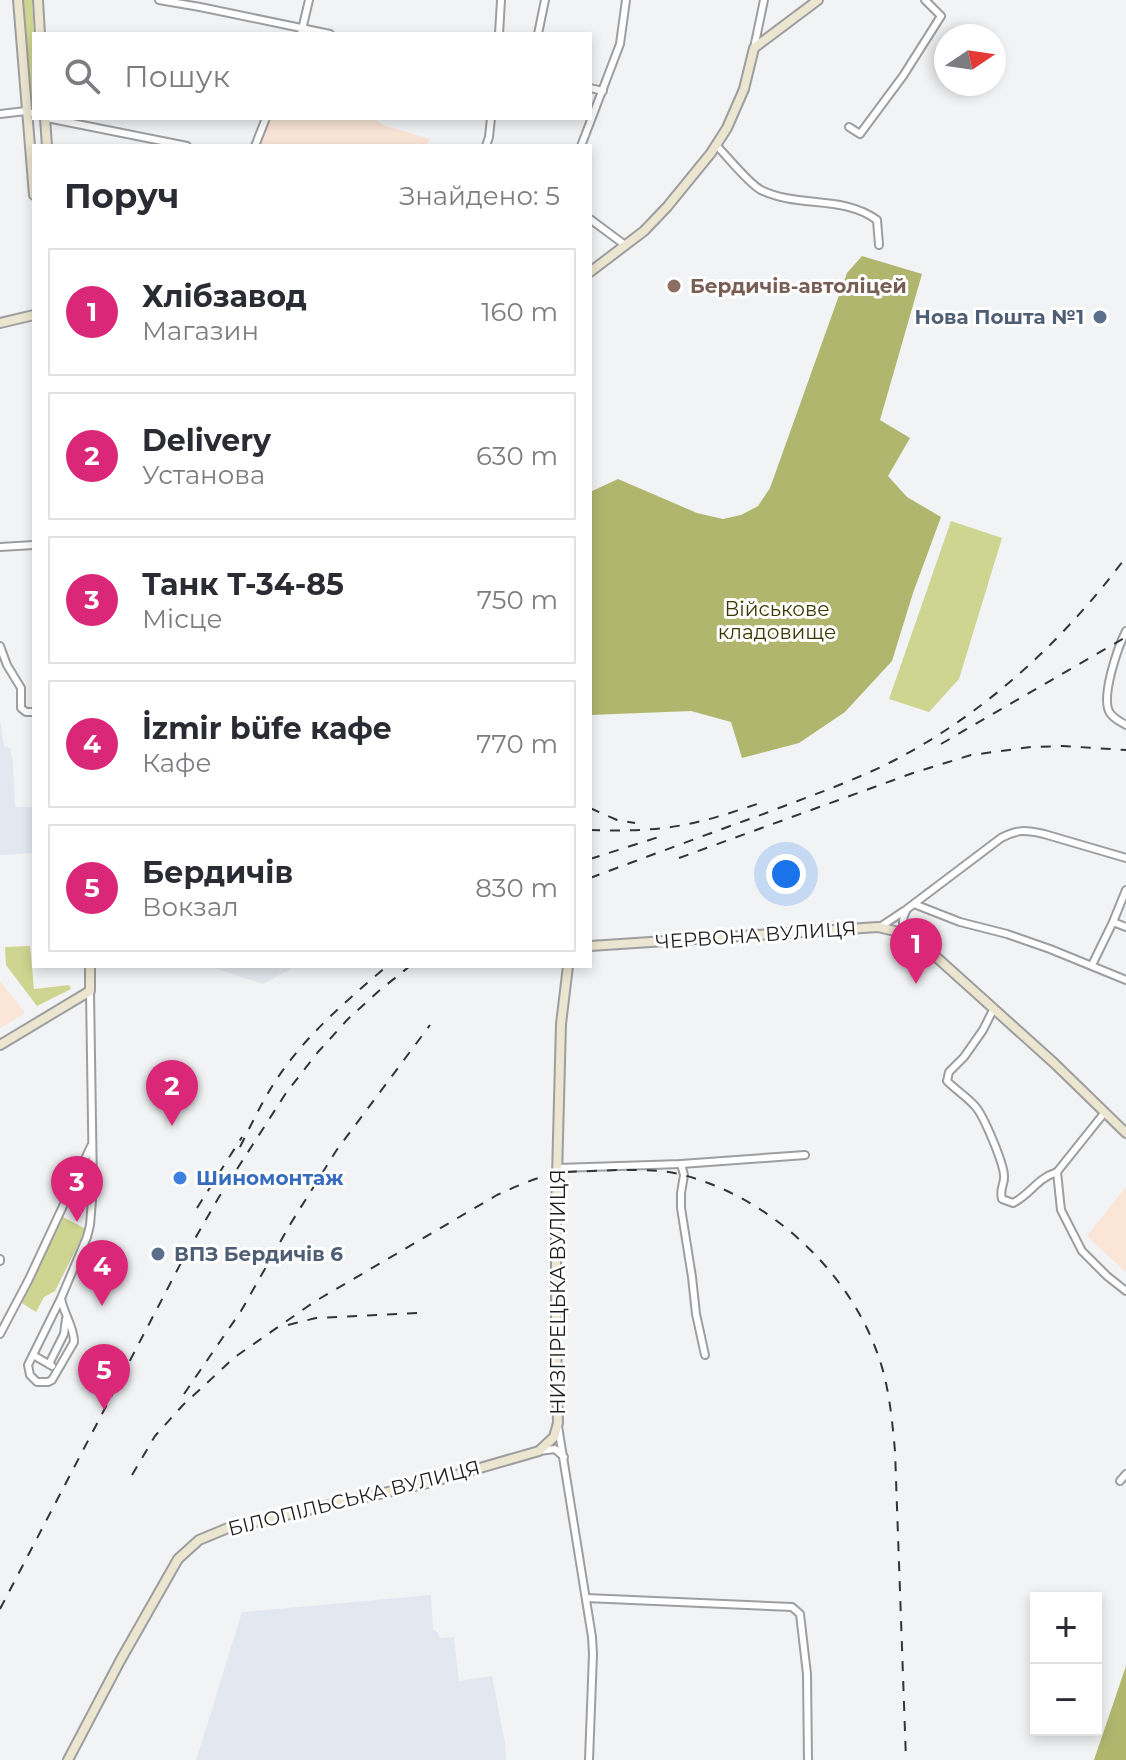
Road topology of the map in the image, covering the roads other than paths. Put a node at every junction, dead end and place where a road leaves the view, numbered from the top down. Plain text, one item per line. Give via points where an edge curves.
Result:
1 (18, 0) edge
2 (38, 0) edge
3 (159, 0) edge
4 (309, 0) edge
5 (501, 0) edge
6 (545, 0) edge
7 (626, 0) edge
8 (764, 0) edge
9 (818, 0) edge
10 (925, 0) edge
11 (302, 31) edge
12 (40, 32) edge
13 (499, 32) edge
14 (538, 32) edge
15 (754, 48) junction
16 (592, 88) edge
17 (603, 91) junction
18 (30, 113) edge
19 (0, 114) edge
20 (592, 118) edge
21 (46, 120) edge
22 (56, 120) edge
23 (265, 120) edge
24 (491, 120) edge
25 (591, 120) edge
26 (849, 127) dead end
27 (47, 144) edge
28 (177, 144) edge
29 (256, 144) edge
30 (487, 144) edge
31 (582, 144) edge
32 (716, 145) junction
33 (32, 154) edge
34 (592, 220) edge
35 (879, 245) dead end
36 (626, 246) junction
37 (592, 271) edge
38 (32, 315) edge
39 (0, 323) edge
40 (32, 545) edge
41 (0, 547) edge
42 (1126, 631) edge
43 (0, 646) edge
44 (1126, 652) edge
45 (1117, 657) junction
46 (32, 712) edge
47 (1126, 725) edge
48 (1126, 858) edge
49 (1126, 890) edge
50 (914, 904) junction
51 (907, 909) junction
52 (1113, 922) junction
53 (878, 927) junction
54 (1126, 927) edge
55 (907, 934) junction
56 (593, 945) edge
57 (1092, 965) junction
58 (90, 968) edge
59 (568, 968) edge
60 (1126, 980) edge
61 (90, 991) junction
62 (993, 1010) junction
63 (0, 1045) edge
64 (1105, 1112) junction
65 (1126, 1133) edge
66 (93, 1143) junction
67 (805, 1155) dead end
68 (681, 1164) junction
69 (558, 1168) junction
70 (1057, 1172) junction
71 (1126, 1291) edge
72 (61, 1298) junction
73 (66, 1315) junction
74 (0, 1334) edge
75 (33, 1355) junction
76 (705, 1355) dead end
77 (49, 1364) junction
78 (59, 1370) junction
79 (558, 1423) junction
80 (539, 1451) junction
81 (565, 1459) junction
82 (1126, 1474) edge
83 (1120, 1481) dead end
84 (586, 1598) junction
85 (68, 1760) edge
86 (589, 1760) edge
87 (808, 1760) edge

1 - 18 main road
2 - 12 main road
3 - 11 street
4 - 11 street
5 - 13 street
6 - 14 street
7 - 17 street via 620,44
8 - 15 street
9 - 15 main road
10 - 26 street via 941,16 860,134
15 - 32 main road via 744,89
16 - 17 street
17 - 20 street
18 - 19 street
18 - 33 main road
21 - 27 main road
22 - 28 street
23 - 29 street
24 - 30 street
25 - 31 street
32 - 35 street via 758,188 870,214 877,220
32 - 36 main road via 667,207
34 - 36 street
36 - 37 main road
38 - 39 main road
40 - 41 street
42 - 45 street
43 - 46 street via 21,688 21,708
44 - 45 street
45 - 47 street via 1106,701 1109,713
48 - 50 street via 1044,834 1013,832
49 - 52 street
50 - 51 street
50 - 57 street
51 - 53 street
51 - 55 street via 902,922
52 - 54 street
52 - 57 street
53 - 55 main road, ЧЕРВОНА ВУЛИЦЯ
53 - 56 main road, ЧЕРВОНА ВУЛИЦЯ
55 - 62 main road, ЧЕРВОНА ВУЛИЦЯ
57 - 60 street
58 - 61 main road
59 - 69 main road, НИЗГІРЕЦЬКА ВУЛИЦЯ via 561,1024
61 - 63 main road
61 - 66 street
62 - 64 main road, ЧЕРВОНА ВУЛИЦЯ
62 - 70 street via 947,1081 985,1124 1004,1176 1002,1199 1013,1203
64 - 65 main road, ЧЕРВОНА ВУЛИЦЯ
64 - 70 street
66 - 72 street via 90,1225
66 - 74 street
67 - 68 street
68 - 69 street
68 - 76 street via 681,1208
69 - 79 main road, НИЗГІРЕЦЬКА ВУЛИЦЯ
70 - 71 street via 1061,1210 1082,1251
72 - 73 street
72 - 75 street
73 - 77 street via 64,1334
73 - 78 street via 74,1339
75 - 77 street
75 - 78 street via 28,1365 33,1380 48,1382
77 - 78 street
79 - 80 main road via 554,1437
79 - 81 street, НИЗГІРЕЦЬКА ВУЛИЦЯ
80 - 81 street via 555,1449
80 - 85 main road, БІЛОПІЛЬСЬКА ВУЛИЦЯ via 428,1483 228,1528 199,1540 178,1559
81 - 84 street, НИЗГІРЕЦЬКА ВУЛИЦЯ
82 - 83 street
84 - 86 street, НИЗГІРЕЦЬКА ВУЛИЦЯ via 593,1654
84 - 87 street via 792,1607 800,1614 807,1674

